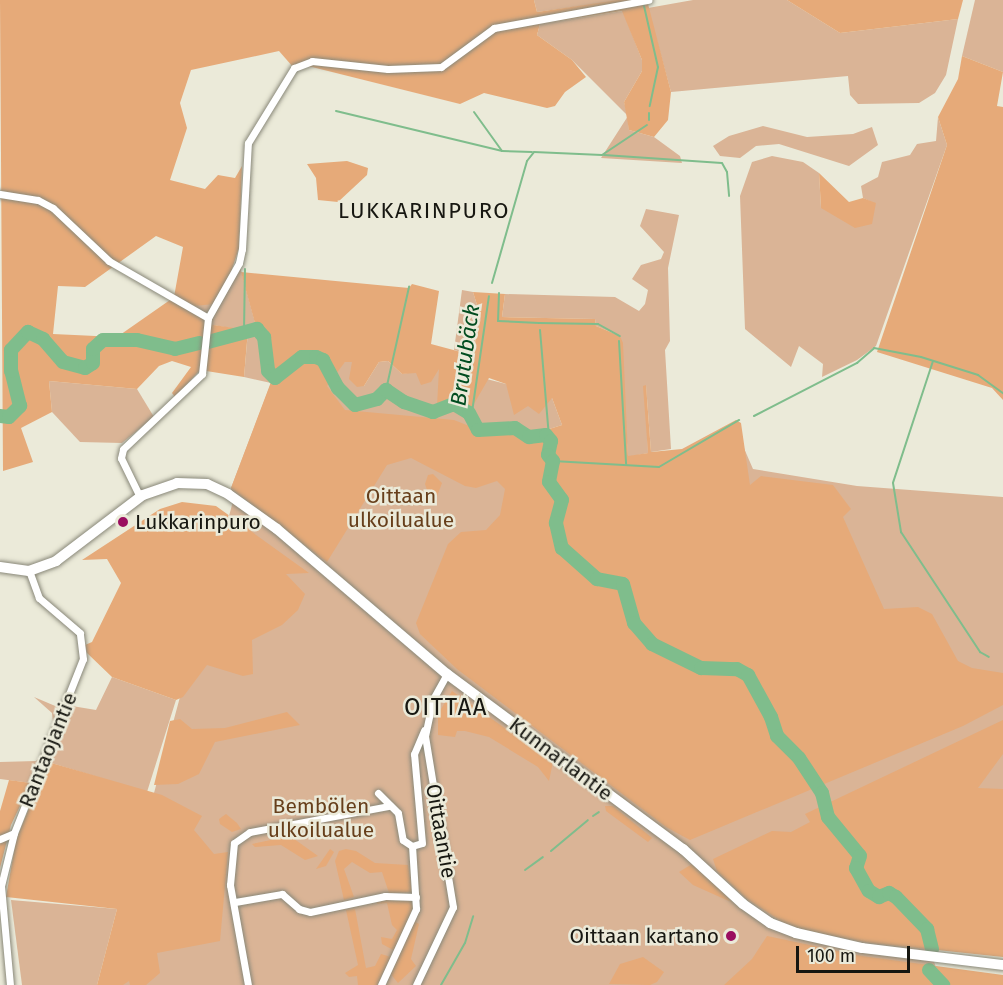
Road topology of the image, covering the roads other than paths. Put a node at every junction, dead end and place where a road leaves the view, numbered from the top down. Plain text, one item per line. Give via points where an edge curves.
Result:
1 (647, 0) edge
2 (0, 194) edge
3 (208, 318) junction
4 (140, 497) junction
5 (0, 567) edge
6 (29, 571) junction
7 (447, 674) junction
8 (425, 728) junction
9 (378, 793) dead end
10 (389, 806) junction
11 (14, 833) junction
12 (0, 839) edge
13 (412, 846) junction
14 (416, 897) junction
15 (235, 902) junction
16 (1003, 965) edge
17 (10, 985) edge
18 (248, 985) edge
19 (381, 985) edge
20 (416, 985) edge

1 - 3 street via 494,28 441,67 388,69 312,61 294,68 248,143 239,263
2 - 3 street via 38,200 53,208 109,261
3 - 4 street via 202,374 123,448 122,458
4 - 6 main road, Kunnarlantie via 76,549
4 - 7 main road, Kunnarlantie via 177,483 193,482 228,494 308,553
5 - 6 main road
6 - 11 street, Rantaojantie via 39,598 80,633 83,659
7 - 8 street, Oittaantie via 433,699
7 - 16 main road, Kunnarlantie via 683,849 743,904 770,923 862,948
8 - 13 street via 414,754 423,839
8 - 20 street, Oittaantie via 453,907
9 - 10 street
10 - 13 street via 398,813 403,840
10 - 15 street via 240,837 234,843 231,867
11 - 12 street
11 - 17 street, Rantaojantie via 1,886
13 - 14 street
14 - 15 street via 385,896 310,912 299,909 282,894
14 - 19 street via 413,918
15 - 18 street

